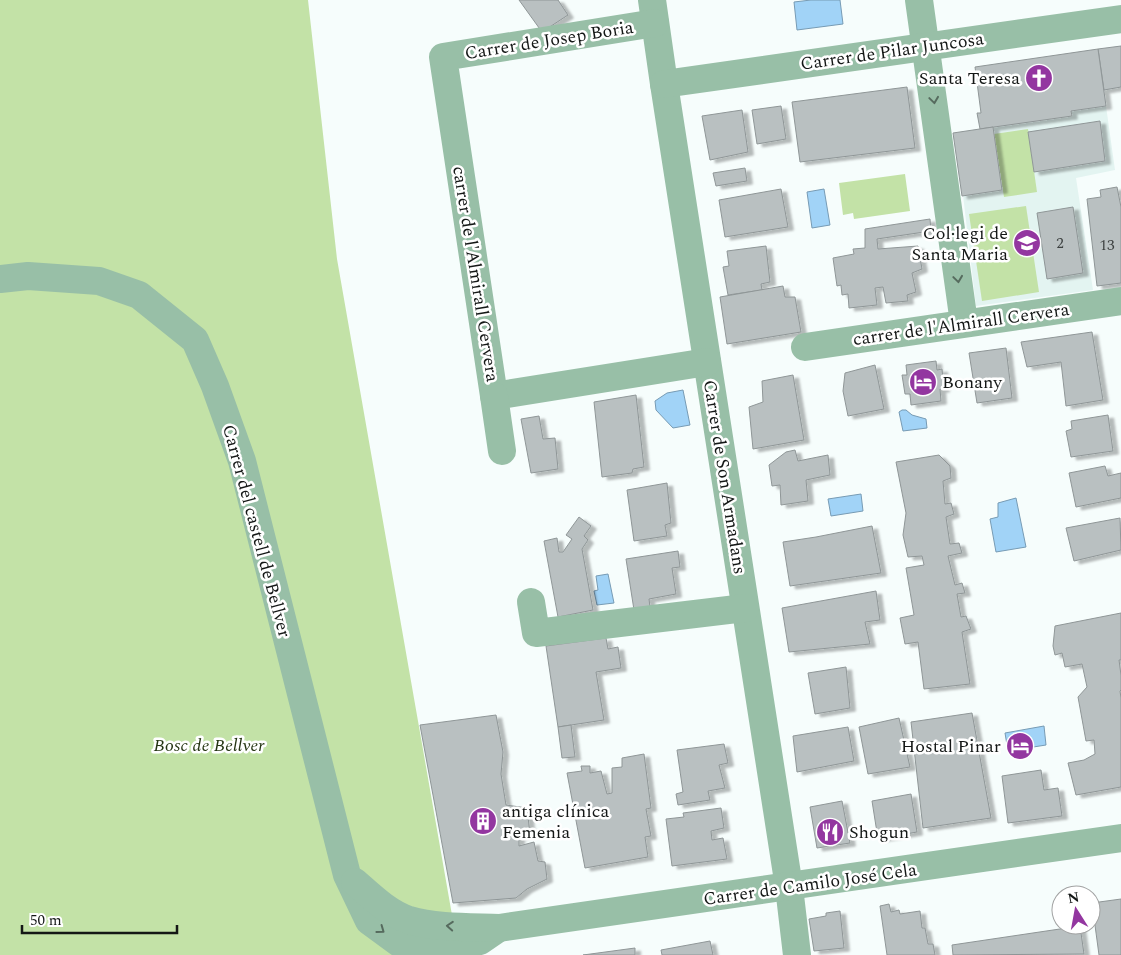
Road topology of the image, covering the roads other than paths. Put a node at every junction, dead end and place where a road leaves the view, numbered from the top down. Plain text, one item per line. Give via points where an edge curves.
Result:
1 (920, 0) edge
2 (653, 12) edge
3 (1121, 19) edge
4 (926, 47) junction
5 (443, 57) joint
6 (664, 84) junction
7 (0, 279) edge
8 (1120, 310) edge
9 (964, 323) junction
10 (805, 347) dead end
11 (707, 362) junction
12 (494, 396) junction
13 (502, 451) dead end
14 (531, 602) dead end
15 (745, 608) junction
16 (1121, 838) edge
17 (347, 875) joint
18 (789, 887) junction
19 (797, 955) edge

1 - 4 street
2 - 5 street, Carrer de Josep Boria
2 - 6 street, Carrer de Son Armadans
3 - 4 street, Carrer de Pilar Juncosa
4 - 6 street, Carrer de Pilar Juncosa
4 -> 9 street
5 - 12 street, carrer de l'Almirall Cervera
6 - 11 street, Carrer de Son Armadans
7 - 17 street, Carrer del castell de Bellver via 28,276 99,281 139,295 195,340 242,461
8 - 9 street, carrer de l'Almirall Cervera
9 - 10 street, carrer de l'Almirall Cervera
11 - 12 street, carrer de l'Almirall Cervera
11 - 15 street, Carrer de Son Armadans
12 - 13 street
14 - 15 street via 536,633
15 - 18 street, Carrer de Son Armadans
16 - 18 street, Carrer de Camilo José Cela
17 - 18 street, Carrer de Camilo José Cela via 379,904 408,920 445,926 498,928
18 - 19 street, Carrer de Son Armadans

